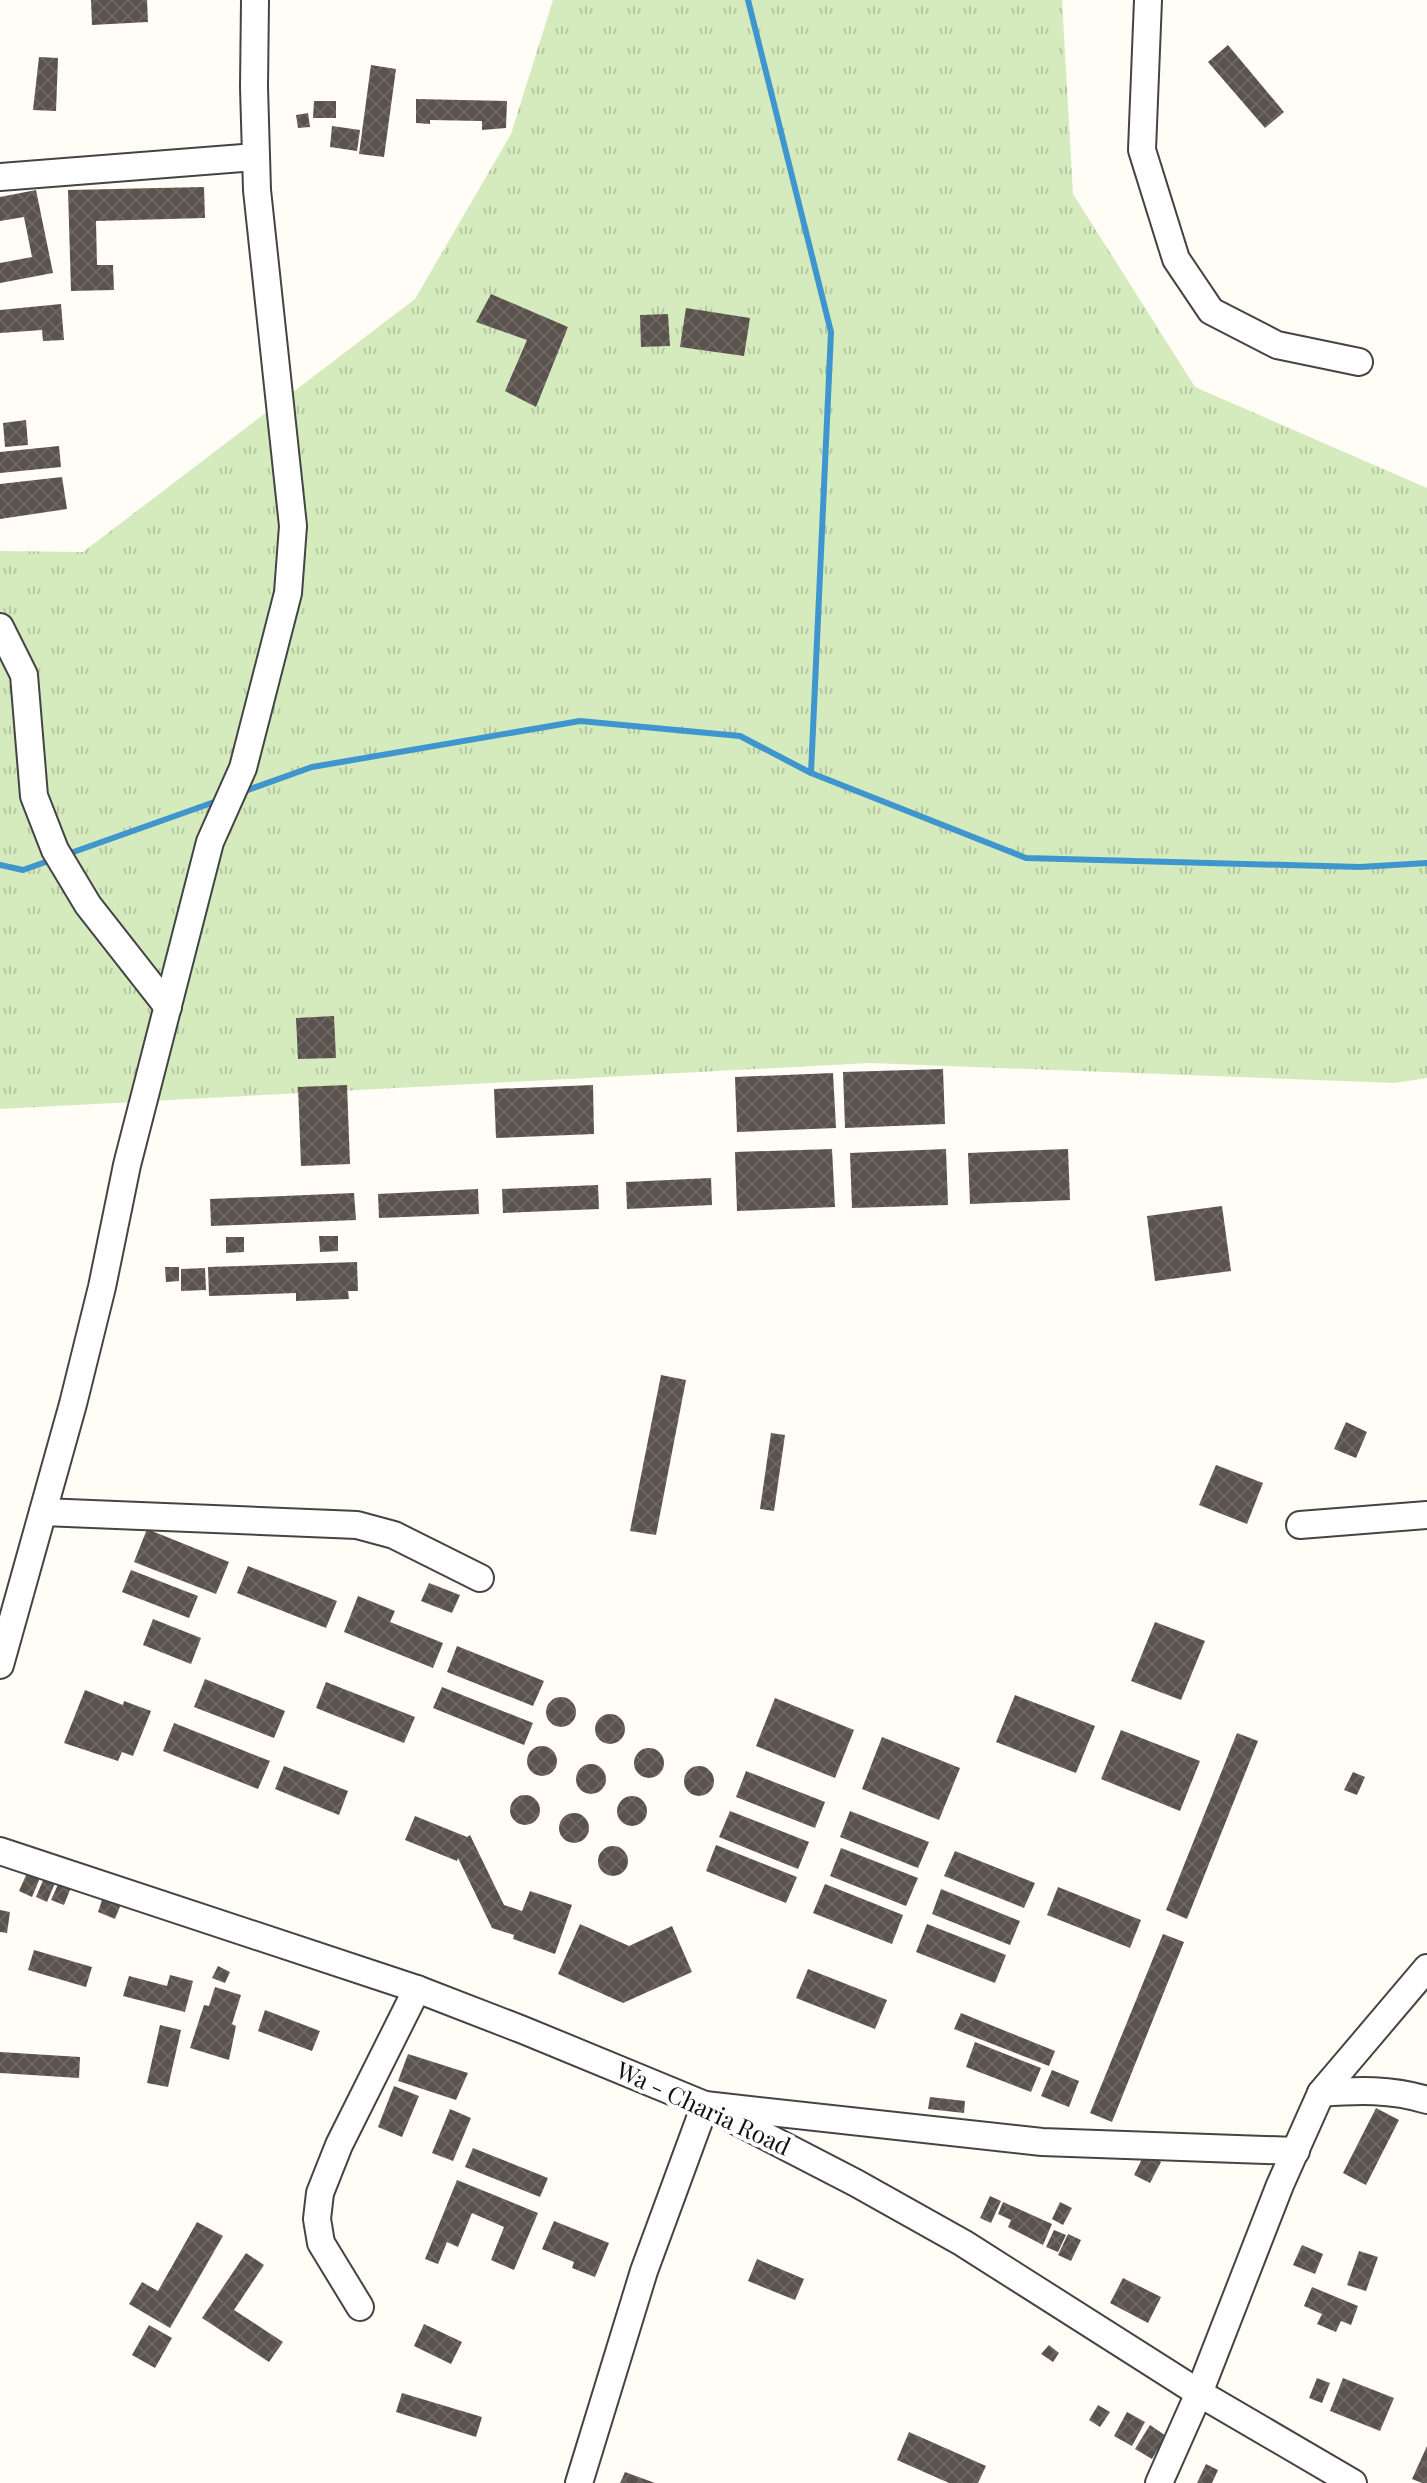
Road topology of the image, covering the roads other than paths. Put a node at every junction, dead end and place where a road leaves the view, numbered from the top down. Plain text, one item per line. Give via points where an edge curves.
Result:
1 (255, 0) edge
2 (1148, 0) edge
3 (256, 157) junction
4 (0, 177) edge
5 (1359, 362) dead end
6 (0, 627) edge
7 (168, 1007) junction
8 (43, 1512) junction
9 (1427, 1515) edge
10 (1300, 1525) dead end
11 (480, 1578) dead end
12 (0, 1665) edge
13 (0, 1851) edge
14 (1427, 1968) edge
15 (417, 1989) junction
16 (1321, 2093) junction
17 (1427, 2100) edge
18 (705, 2105) junction
19 (1296, 2151) junction
20 (360, 2307) dead end
21 (1199, 2393) junction
22 (579, 2483) edge
23 (1159, 2483) edge
24 (1353, 2483) edge

1 - 3 street
2 - 5 street via 1142,150 1176,259 1211,311 1277,345
3 - 4 street
3 - 7 street via 293,526 288,593 243,768 210,842
6 - 7 street via 24,675 34,796 55,850 88,905
7 - 8 street
8 - 11 street via 357,1525 394,1535
8 - 12 street
9 - 10 street
13 - 15 street, Wa - Charia Road
14 - 16 street
15 - 18 street, Wa - Charia Road
15 - 20 street via 320,2193 321,2243
16 - 17 street via 1366,2089
16 - 19 street
18 - 19 street via 1042,2142
18 - 21 street, Wa - Charia Road via 963,2243
18 - 22 street via 644,2271
19 - 21 street
21 - 23 street
21 - 24 street, Wa - Charia Road

